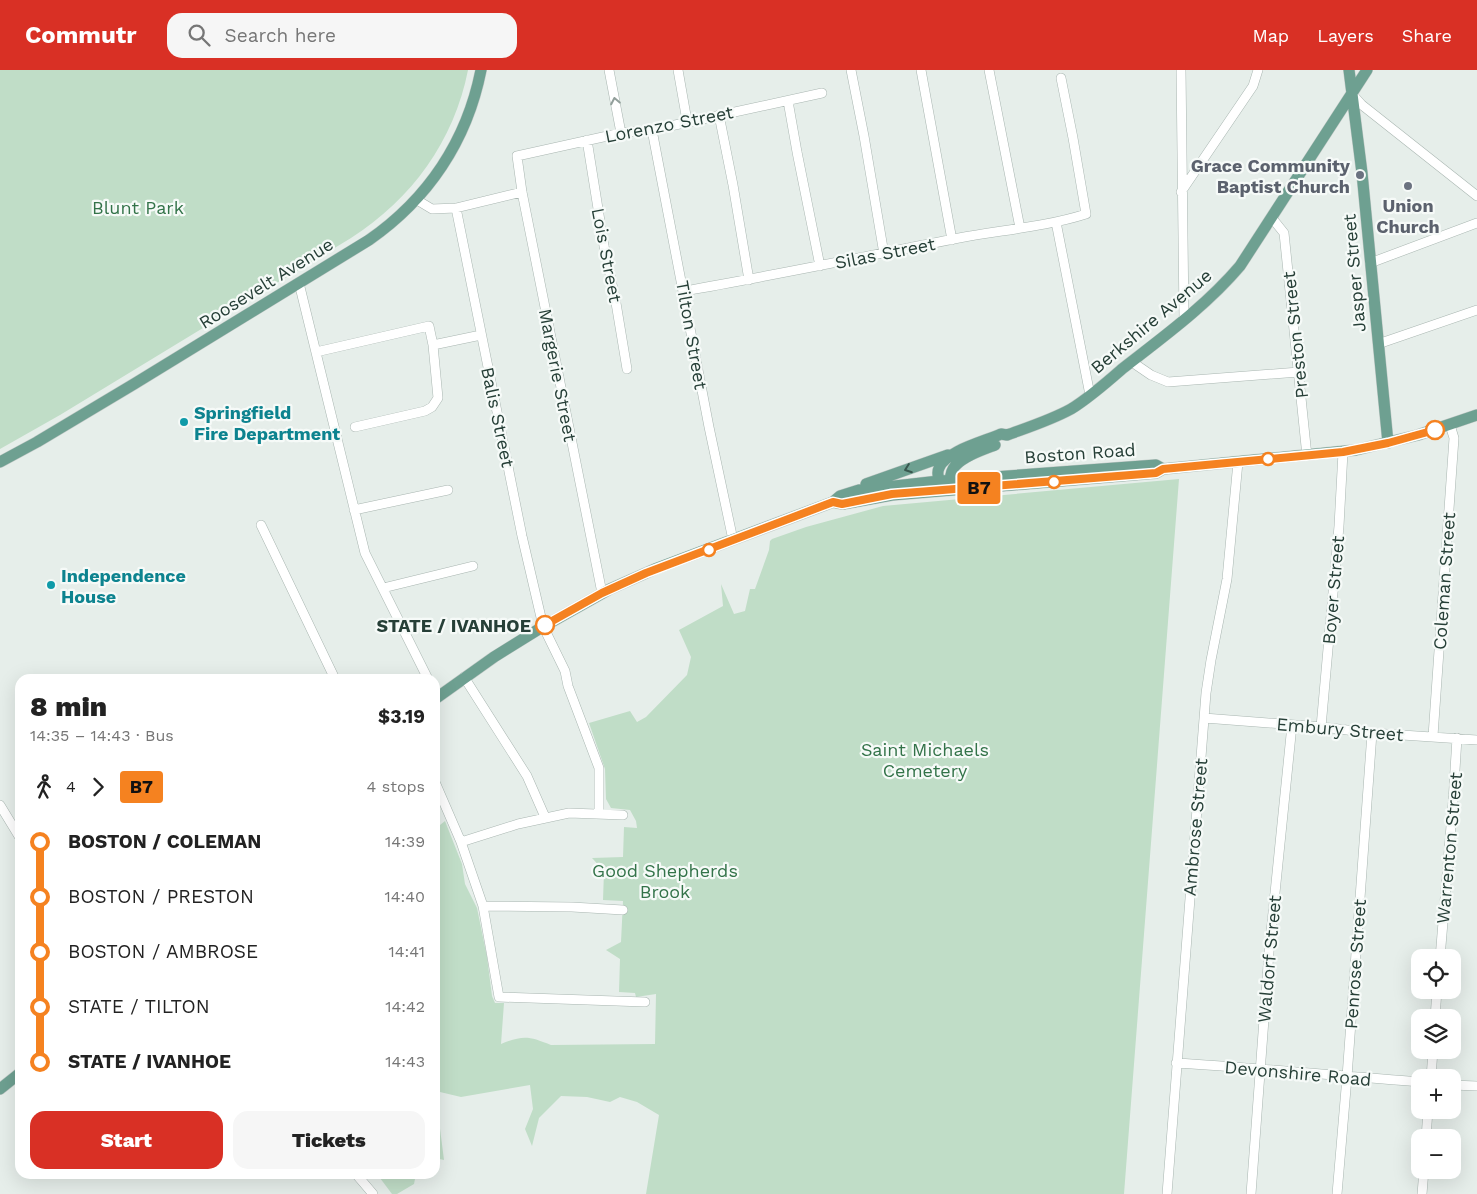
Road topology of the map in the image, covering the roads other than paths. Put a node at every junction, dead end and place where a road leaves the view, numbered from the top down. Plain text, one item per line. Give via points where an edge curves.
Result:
1 (481, 70) edge
2 (608, 70) edge
3 (678, 70) edge
4 (851, 70) edge
5 (921, 70) edge
6 (989, 70) edge
7 (1181, 70) edge
8 (1258, 70) edge
9 (1349, 70) edge
10 (1367, 70) edge
11 (1061, 78) dead end
12 (822, 93) dead end
13 (1352, 94) junction
14 (788, 101) junction
15 (719, 114) junction
16 (688, 121) junction
17 (652, 130) junction
18 (621, 133) junction
19 (587, 140) junction
20 (517, 156) joint
21 (522, 192) junction
22 (1181, 193) junction
23 (1477, 196) edge
24 (417, 200) junction
25 (456, 208) junction
26 (1272, 218) junction
27 (1056, 222) junction
28 (1477, 223) edge
29 (1020, 228) junction
30 (952, 240) junction
31 (884, 254) junction
32 (1370, 263) junction
33 (820, 266) junction
34 (749, 280) junction
35 (299, 283) junction
36 (684, 291) junction
37 (1477, 310) edge
38 (1184, 319) junction
39 (481, 335) junction
40 (1378, 344) junction
41 (434, 345) junction
42 (316, 352) junction
43 (1132, 362) junction
44 (627, 369) dead end
45 (1299, 372) junction
46 (1090, 394) junction
47 (1477, 415) edge
48 (1450, 425) junction
49 (355, 427) dead end
50 (1007, 435) junction
51 (1388, 443) junction
52 (1343, 452) junction
53 (954, 453) junction
54 (1307, 456) junction
55 (0, 462) edge
56 (1238, 462) junction
57 (946, 486) junction
58 (448, 490) dead end
59 (859, 490) junction
60 (833, 502) junction
61 (354, 510) junction
62 (261, 526) dead end
63 (733, 540) junction
64 (474, 566) dead end
65 (383, 588) junction
66 (602, 593) junction
67 (543, 626) junction
68 (333, 674) edge
69 (426, 674) edge
70 (464, 677) junction
71 (440, 694) edge
72 (1204, 718) junction
73 (1292, 725) junction
74 (1321, 727) junction
75 (1372, 733) junction
76 (1432, 736) junction
77 (1457, 738) junction
78 (1477, 740) edge
79 (440, 794) edge
80 (0, 805) edge
81 (599, 814) junction
82 (623, 815) dead end
83 (545, 818) junction
84 (15, 830) edge
85 (461, 842) junction
86 (483, 906) junction
87 (623, 910) dead end
88 (1441, 949) edge
89 (645, 1002) dead end
90 (1176, 1063) junction
91 (1260, 1068) junction
92 (15, 1077) edge
93 (1347, 1077) junction
94 (1411, 1081) edge
95 (1461, 1085) edge
96 (1477, 1086) edge
97 (0, 1089) edge
98 (360, 1179) edge
99 (1423, 1179) edge
100 (373, 1194) edge
101 (1167, 1194) edge
102 (1252, 1194) edge
103 (1337, 1194) edge
104 (1422, 1194) edge

1 - 24 main road, Roosevelt Avenue via 473,104 460,136
18 -> 2 street
3 - 16 street
4 - 31 street
5 - 30 street
6 - 29 street
7 - 22 street
8 - 22 street via 1253,86
9 - 13 main road, Jasper Street
10 - 13 main road, Berkshire Avenue
11 - 27 street, Silas Street via 1086,214
12 - 14 street, Lorenzo Street
13 - 23 street
13 - 26 main road, Berkshire Avenue
13 - 32 main road, Jasper Street
14 - 15 street, Lorenzo Street
14 - 33 street
15 - 16 street, Lorenzo Street
15 - 34 street
16 - 17 street, Lorenzo Street
17 - 18 street, Lorenzo Street
17 - 36 street, Tilton Street
18 - 19 street, Lorenzo Street
19 - 20 street, Lorenzo Street
19 - 44 street, Lois Street
20 - 21 street, Margerie Street
21 - 25 street
21 - 66 street, Margerie Street
22 - 38 street
24 - 25 street via 432,209
24 - 35 main road, Roosevelt Avenue via 370,240
25 - 39 street, Balis Street
26 - 38 main road, Berkshire Avenue via 1240,266 1208,300
26 - 45 street, Preston Street via 1284,233
27 - 29 street, Silas Street
27 - 46 street
28 - 32 street
29 - 30 street, Silas Street
30 - 31 street, Silas Street
31 - 33 street, Silas Street
32 - 40 main road, Jasper Street
33 - 34 street, Silas Street
34 - 36 street, Silas Street
35 - 42 street
35 - 55 main road, Roosevelt Avenue via 52,434
36 - 63 street, Tilton Street
37 - 40 street
38 - 43 main road, Berkshire Avenue
39 - 41 street
39 - 67 street, Balis Street
40 - 51 main road, Jasper Street
41 - 42 street via 428,326
41 - 49 street via 438,398 432,407
42 - 61 street
43 - 45 street via 1168,382
43 - 46 main road, Berkshire Avenue
45 - 54 street, Preston Street
46 - 50 main road, Berkshire Avenue via 1062,413
47 - 48 main road, Boston Road
48 - 51 main road, Boston Road
48 - 76 street, Coleman Street via 1454,438
50 - 53 main road, Berkshire Avenue via 1001,434
50 - 57 main road, Berkshire Avenue via 1004,440 954,467
51 - 52 main road, Boston Road
52 - 54 main road, Boston Road
52 - 74 street, Boyer Street
53 - 57 main road, Berkshire Avenue via 939,467
53 -> 59 main road via 864,485
54 - 56 main road, Boston Road
56 - 57 main road, Boston Road via 1163,469 1156,473
56 - 72 street, Ambrose Street via 1227,579 1211,660
57 - 59 main road
57 - 60 main road via 842,504
58 - 61 street
59 - 60 main road via 840,496
60 - 63 main road
61 - 65 street via 365,553
62 - 68 street
63 - 66 main road
64 - 65 street
65 - 69 street
66 - 67 main road
67 - 70 main road
67 - 81 street, Balis Street via 565,671 599,768
70 - 71 main road
70 - 83 street via 527,776
72 - 73 street, Embury Street
72 - 90 street, Ambrose Street
73 - 74 street, Embury Street
73 - 91 street, Waldorf Street
74 - 75 street, Embury Street
75 - 76 street, Embury Street
75 - 93 street, Penrose Street
76 - 77 street, Embury Street
77 - 78 street, Embury Street
77 - 88 street, Warrenton Street
79 - 85 street
80 - 84 street
81 - 82 street
81 - 83 street
83 - 85 street
85 - 86 street
86 - 87 street
86 - 89 street via 499,997
90 - 91 street, Devonshire Road
90 - 101 street, Ambrose Street
91 - 93 street, Devonshire Road
91 - 102 street, Waldorf Street
92 - 97 main road
93 - 94 street, Devonshire Road
93 - 103 street, Penrose Street
95 - 96 street
98 - 100 street
99 - 104 street

